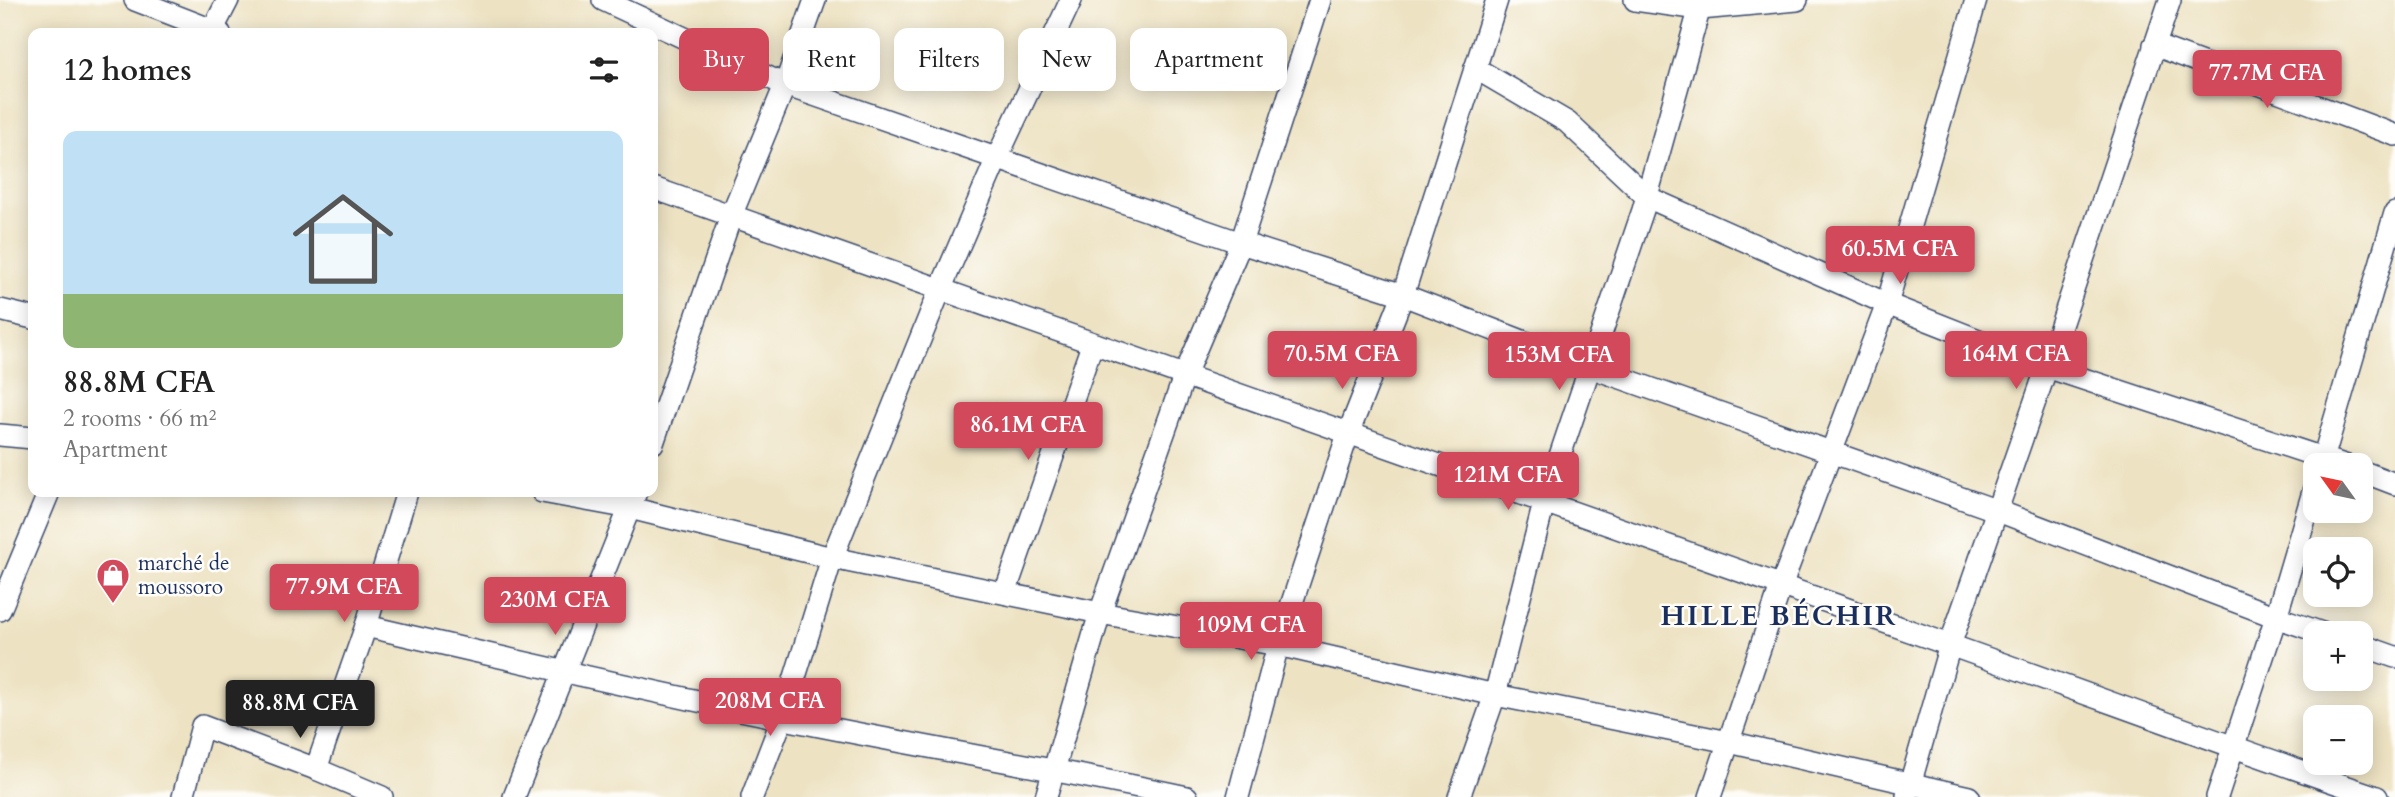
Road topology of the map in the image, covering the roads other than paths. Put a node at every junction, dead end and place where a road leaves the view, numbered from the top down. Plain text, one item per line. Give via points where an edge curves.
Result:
1 (135, 0) edge
2 (228, 0) edge
3 (603, 0) edge
4 (815, 0) edge
5 (1070, 0) edge
6 (1320, 0) edge
7 (1497, 0) edge
8 (1635, 0) edge
9 (1797, 0) edge
10 (1976, 0) edge
11 (2170, 0) edge
12 (1701, 4) edge
13 (204, 28) edge
14 (216, 28) edge
15 (805, 28) edge
16 (2154, 45) junction
17 (1475, 68) junction
18 (783, 84) edge
19 (783, 90) edge
20 (802, 91) edge
21 (2395, 135) edge
22 (997, 158) junction
23 (658, 190) edge
24 (1647, 197) junction
25 (2395, 213) edge
26 (731, 216) junction
27 (1241, 243) junction
28 (940, 290) junction
29 (1403, 295) junction
30 (1887, 304) junction
31 (0, 310) edge
32 (28, 317) edge
33 (1092, 345) junction
34 (1590, 367) junction
35 (2047, 367) junction
36 (1184, 377) junction
37 (658, 428) edge
38 (1348, 434) junction
39 (0, 435) edge
40 (28, 438) edge
41 (1831, 452) junction
42 (2324, 453) edge
43 (2303, 455) edge
44 (2373, 476) edge
45 (2395, 484) edge
46 (47, 497) edge
47 (405, 497) edge
48 (599, 497) edge
49 (633, 500) edge
50 (1544, 503) junction
51 (1998, 511) junction
52 (2304, 523) edge
53 (832, 558) junction
54 (1781, 586) junction
55 (1005, 593) junction
56 (0, 610) edge
57 (1100, 613) junction
58 (2276, 617) junction
59 (366, 626) junction
60 (2303, 626) edge
61 (1278, 645) junction
62 (1950, 645) junction
63 (2373, 649) edge
64 (2395, 657) edge
65 (563, 673) junction
66 (1495, 695) junction
67 (782, 719) junction
68 (1729, 742) junction
69 (2234, 748) junction
70 (316, 769) junction
71 (1055, 769) junction
72 (1909, 790) edge
73 (183, 797) edge
74 (382, 797) edge
75 (514, 797) edge
76 (752, 797) edge
77 (1046, 797) edge
78 (1186, 797) edge
79 (1238, 797) edge
80 (1459, 797) edge
81 (1710, 797) edge
82 (1969, 797) edge
83 (2217, 797) edge
84 (2377, 797) edge

1 - 13 street
2 - 14 street
3 - 18 street
4 - 15 street
5 - 22 street
6 - 27 street
7 - 17 street
8 - 12 street
9 - 12 street
10 - 30 street
11 - 16 street
12 - 24 street
16 - 21 street
16 - 35 street
17 - 24 street via 1567,122
17 - 29 street
19 - 26 street
20 - 22 street
22 - 27 street
22 - 28 street
23 - 26 street
24 - 30 street
24 - 34 street
25 - 42 street
26 - 28 street
26 - 37 street
27 - 29 street
27 - 36 street
28 - 33 street
28 - 53 street
29 - 34 street
29 - 38 street
30 - 35 street
30 - 41 street
31 - 32 street
33 - 36 street
33 - 55 street
34 - 41 street
34 - 50 street
35 - 43 street
35 - 51 street
36 - 38 street
36 - 57 street
38 - 50 street
38 - 61 street
39 - 40 street
41 - 51 street
41 - 54 street
44 - 45 street
46 - 56 street
47 - 59 street
48 - 49 street
49 - 53 street
49 - 65 street
50 - 54 street
50 - 66 street
51 - 58 street
51 - 62 street
52 - 58 street
53 - 55 street
53 - 67 street
54 - 62 street
54 - 68 street
55 - 57 street
57 - 61 street
57 - 71 street
58 - 60 street
58 - 69 street
59 - 65 street
59 - 70 street
61 - 66 street
61 - 79 street
62 - 69 street
62 - 72 street
63 - 64 street
65 - 67 street
65 - 75 street
66 - 68 street
66 - 80 street
67 - 71 street
67 - 76 street
68 - 72 street
68 - 81 street
69 - 83 street
69 - 84 street
70 - 73 street via 202,726
70 - 74 street
71 - 77 street
71 - 78 street
72 - 82 street

